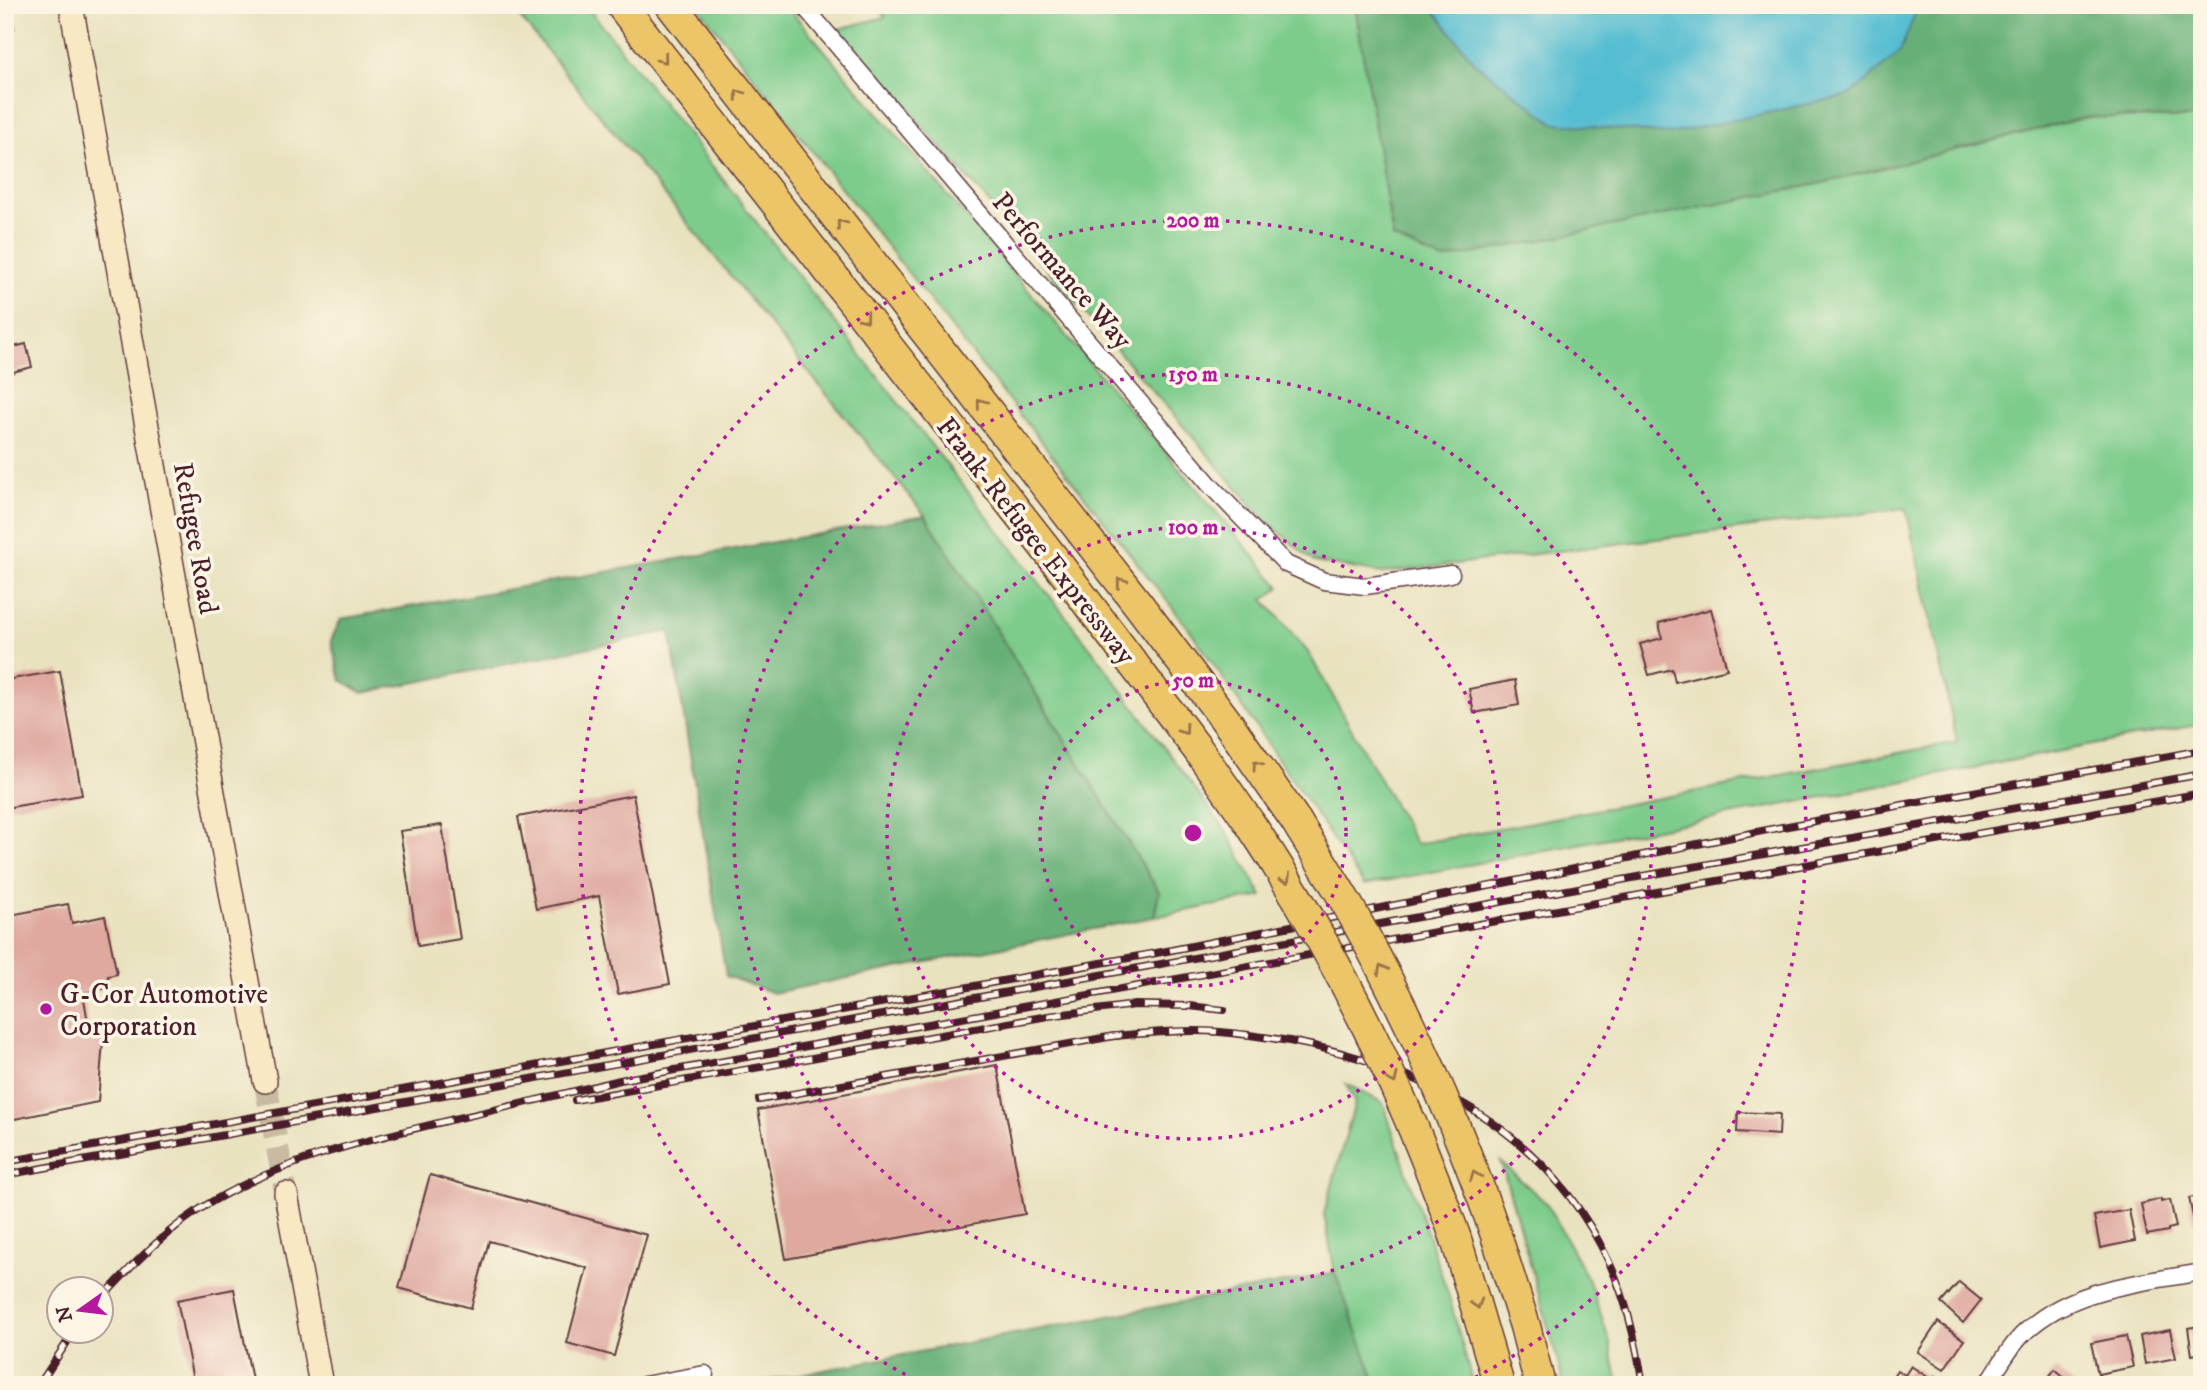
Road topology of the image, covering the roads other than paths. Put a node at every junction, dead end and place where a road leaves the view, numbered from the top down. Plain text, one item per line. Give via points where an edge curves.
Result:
1 (71, 5) edge
2 (621, 5) edge
3 (671, 5) edge
4 (803, 5) edge
5 (1451, 574) dead end
6 (265, 1082) tunnel mouth
7 (286, 1194) tunnel mouth
8 (2202, 1272) edge
9 (705, 1374) dead end
10 (321, 1385) edge
11 (644, 1385) edge
12 (1499, 1385) edge
13 (1540, 1385) edge
14 (1987, 1385) edge

1 - 6 main road, Refugee Road
2 -> 12 highway, Frank-Refugee Expressway, bridge via 1054,559 1199,751 1283,873 1374,1038 1418,1135 1456,1239
13 -> 3 highway, Frank-Refugee Expressway, bridge via 1498,1241 1457,1130 1396,995 1296,821 1138,604
4 - 5 street, Performance Way via 1210,485 1286,564 1324,581 1365,586
7 - 10 main road
8 - 14 street via 2069,1301 2024,1332
9 - 11 street

